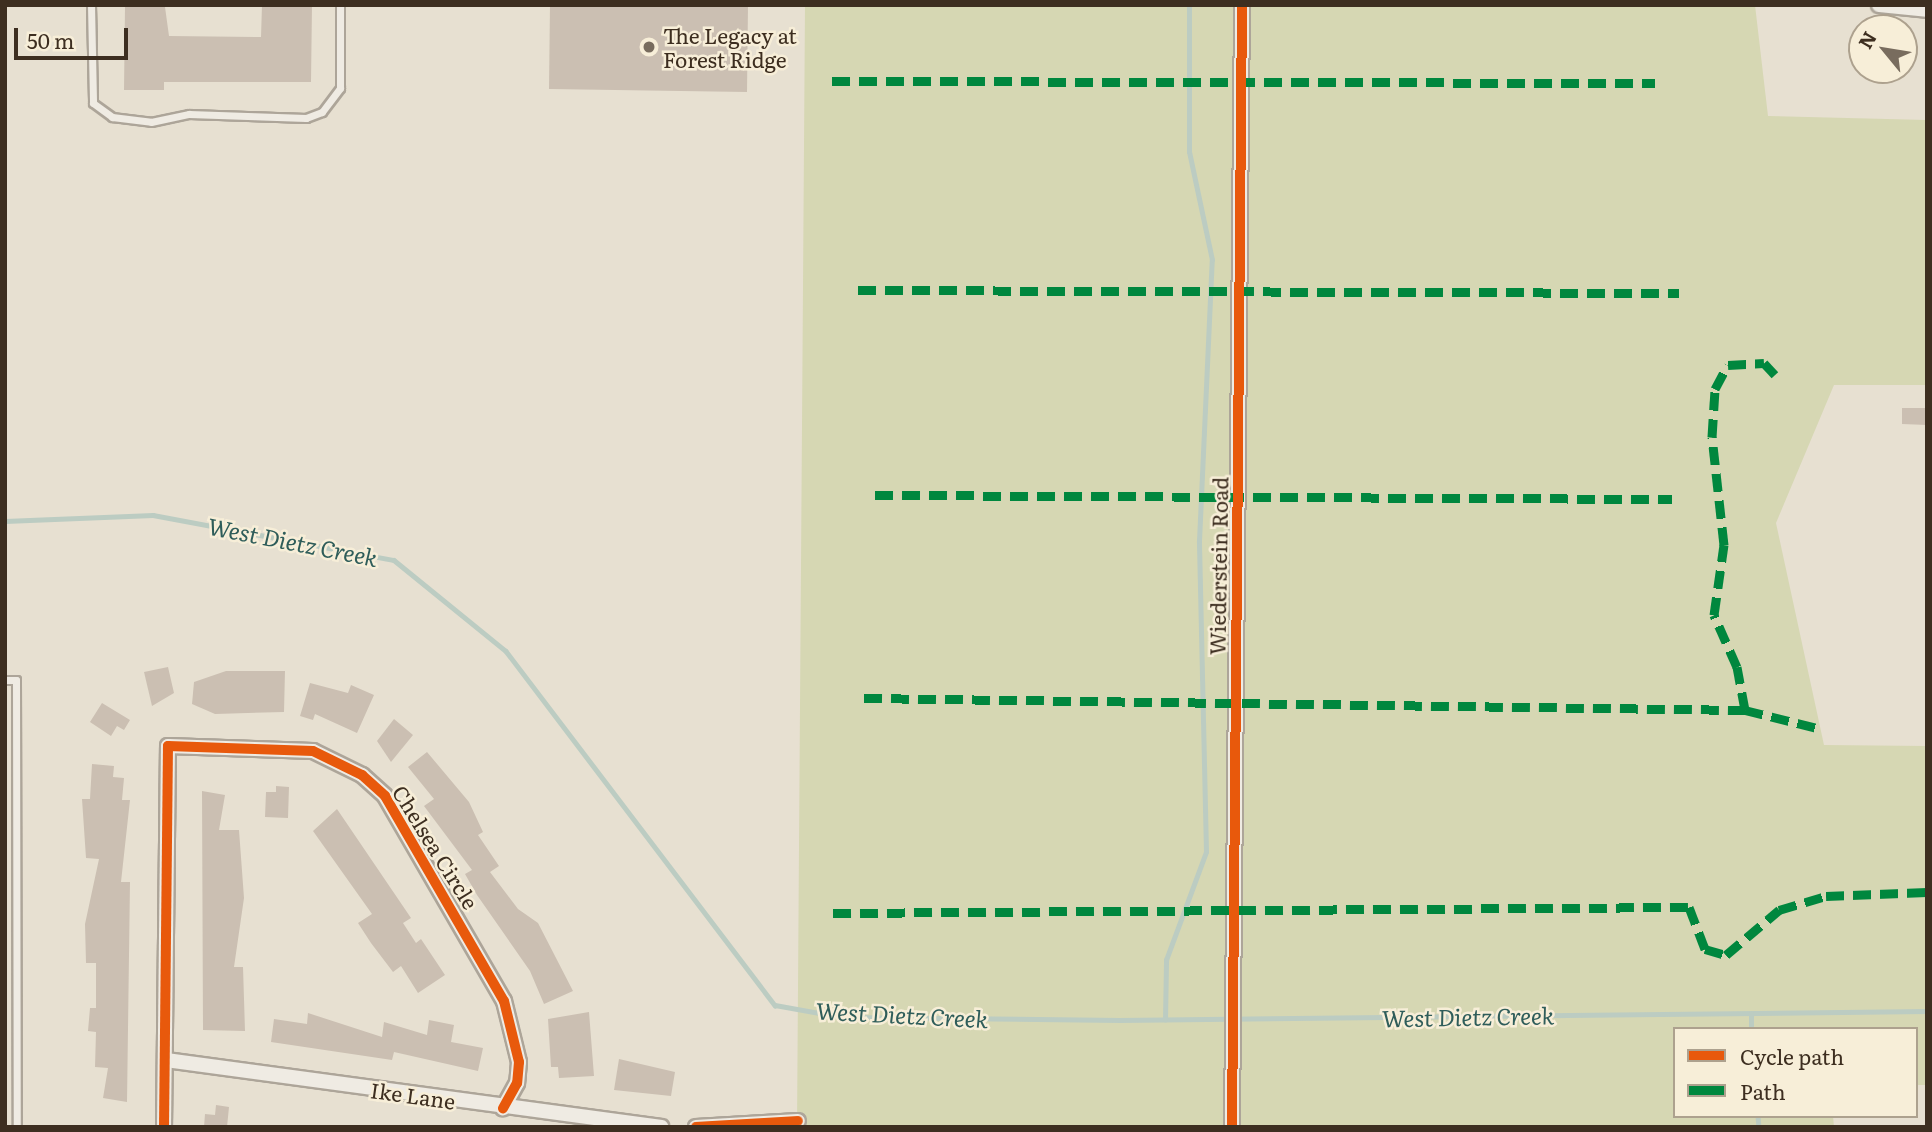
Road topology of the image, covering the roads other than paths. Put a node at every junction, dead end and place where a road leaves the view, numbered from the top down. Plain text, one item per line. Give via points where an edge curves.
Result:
1 (91, 5) edge
2 (340, 5) edge
3 (1242, 5) edge
4 (1879, 7) edge
5 (1927, 10) edge
6 (5, 680) edge
7 (166, 1060) junction
8 (503, 1108) junction
9 (798, 1121) dead end
10 (17, 1127) edge
11 (164, 1127) edge
12 (661, 1127) edge
13 (696, 1127) edge
14 (1232, 1127) edge

1 - 2 lane via 93,103 111,117 151,122 189,114 306,118 323,112 340,88
3 - 14 street, Wiederstein Road
4 - 5 street
6 - 10 lane via 16,680
7 - 8 street, Ike Lane
7 - 8 street, Chelsea Circle via 168,746 286,746 331,758 385,796 478,951 516,1035 517,1083
7 - 11 street
8 - 12 street, Ike Lane
9 - 13 street

